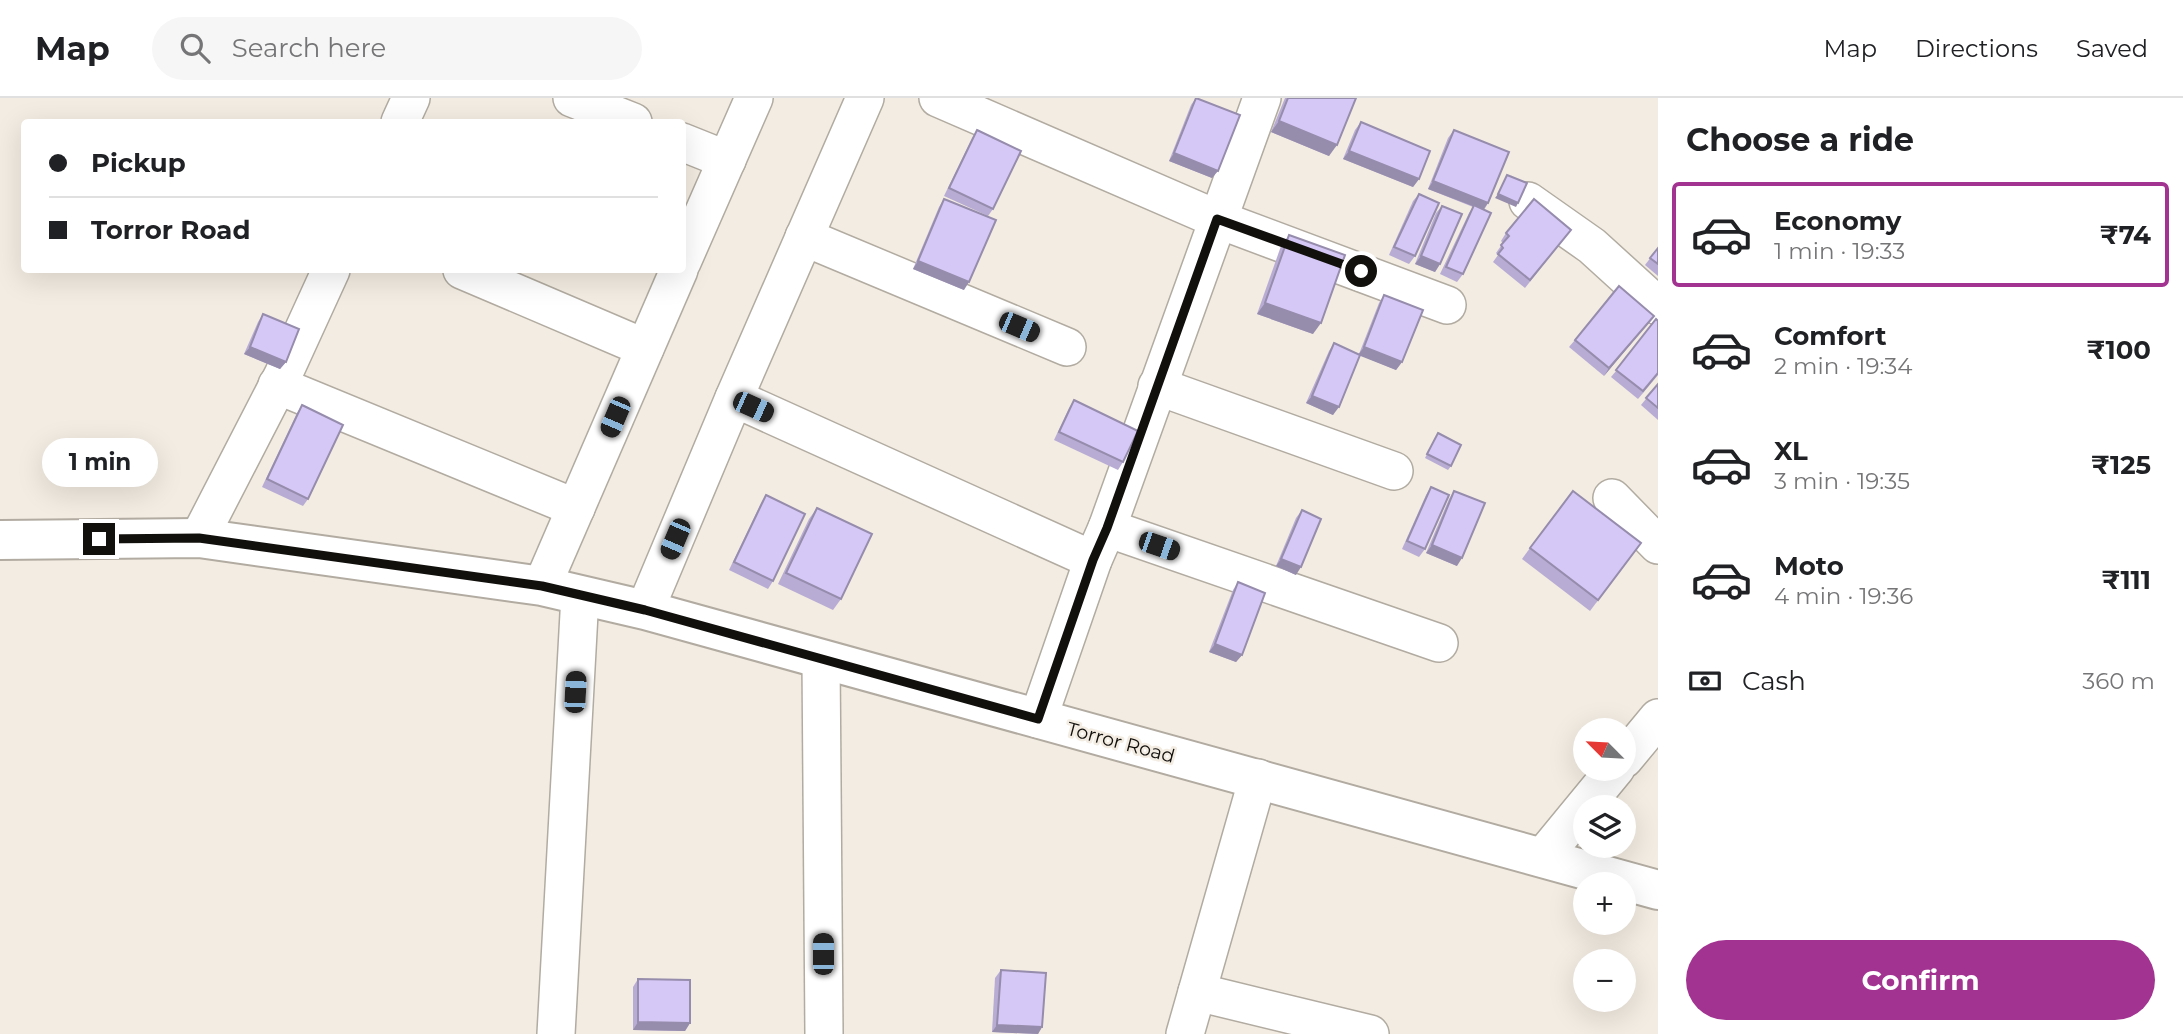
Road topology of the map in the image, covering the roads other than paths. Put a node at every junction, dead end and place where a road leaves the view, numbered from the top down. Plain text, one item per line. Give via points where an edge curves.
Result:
1 (411, 98) edge
2 (572, 98) edge
3 (754, 98) edge
4 (864, 98) edge
5 (938, 98) edge
6 (1262, 98) edge
7 (401, 119) edge
8 (625, 119) edge
9 (686, 144) edge
10 (727, 160) junction
11 (1528, 201) edge
12 (1217, 219) junction
13 (804, 237) junction
14 (686, 253) edge
15 (330, 273) edge
16 (469, 273) edge
17 (678, 273) edge
18 (1447, 304) dead end
19 (1658, 306) edge
20 (1067, 347) dead end
21 (645, 348) junction
22 (277, 385) junction
23 (1157, 386) junction
24 (734, 398) junction
25 (1394, 471) dead end
26 (1612, 498) dead end
27 (576, 508) junction
28 (199, 538) junction
29 (0, 540) edge
30 (1100, 544) junction
31 (1658, 545) edge
32 (542, 586) junction
33 (580, 595) junction
34 (645, 610) junction
35 (1439, 643) dead end
36 (821, 659) junction
37 (1658, 718) edge
38 (1038, 719) junction
39 (1636, 745) edge
40 (1258, 778) junction
41 (1605, 781) edge
42 (1542, 858) junction
43 (1658, 890) edge
44 (1197, 992) junction
45 (556, 1034) edge
46 (824, 1034) edge
47 (1185, 1034) edge
48 (1370, 1034) edge

1 - 7 street
2 - 8 street
3 - 10 street
4 - 13 street
5 - 12 street
6 - 12 street
9 - 10 street
10 - 14 street
11 - 19 street via 1592,246
12 - 18 street
12 - 23 street
13 - 20 street
13 - 24 street
15 - 22 street
16 - 21 street
17 - 21 street
21 - 27 street
22 - 27 street
22 - 28 street
23 - 25 street
23 - 30 street
24 - 30 street
24 - 34 street
26 - 31 street
27 - 32 street
28 - 29 street, Torror Road
28 - 32 street, Torror Road
30 - 35 street
30 - 38 street
32 - 33 street, Torror Road
33 - 34 street, Torror Road
33 - 45 street
34 - 36 street, Torror Road
36 - 38 street, Torror Road
36 - 46 street
37 - 39 street
38 - 40 street, Torror Road
40 - 42 street, Torror Road
40 - 44 street
41 - 42 street
42 - 43 street, Torror Road
44 - 47 street
44 - 48 street

